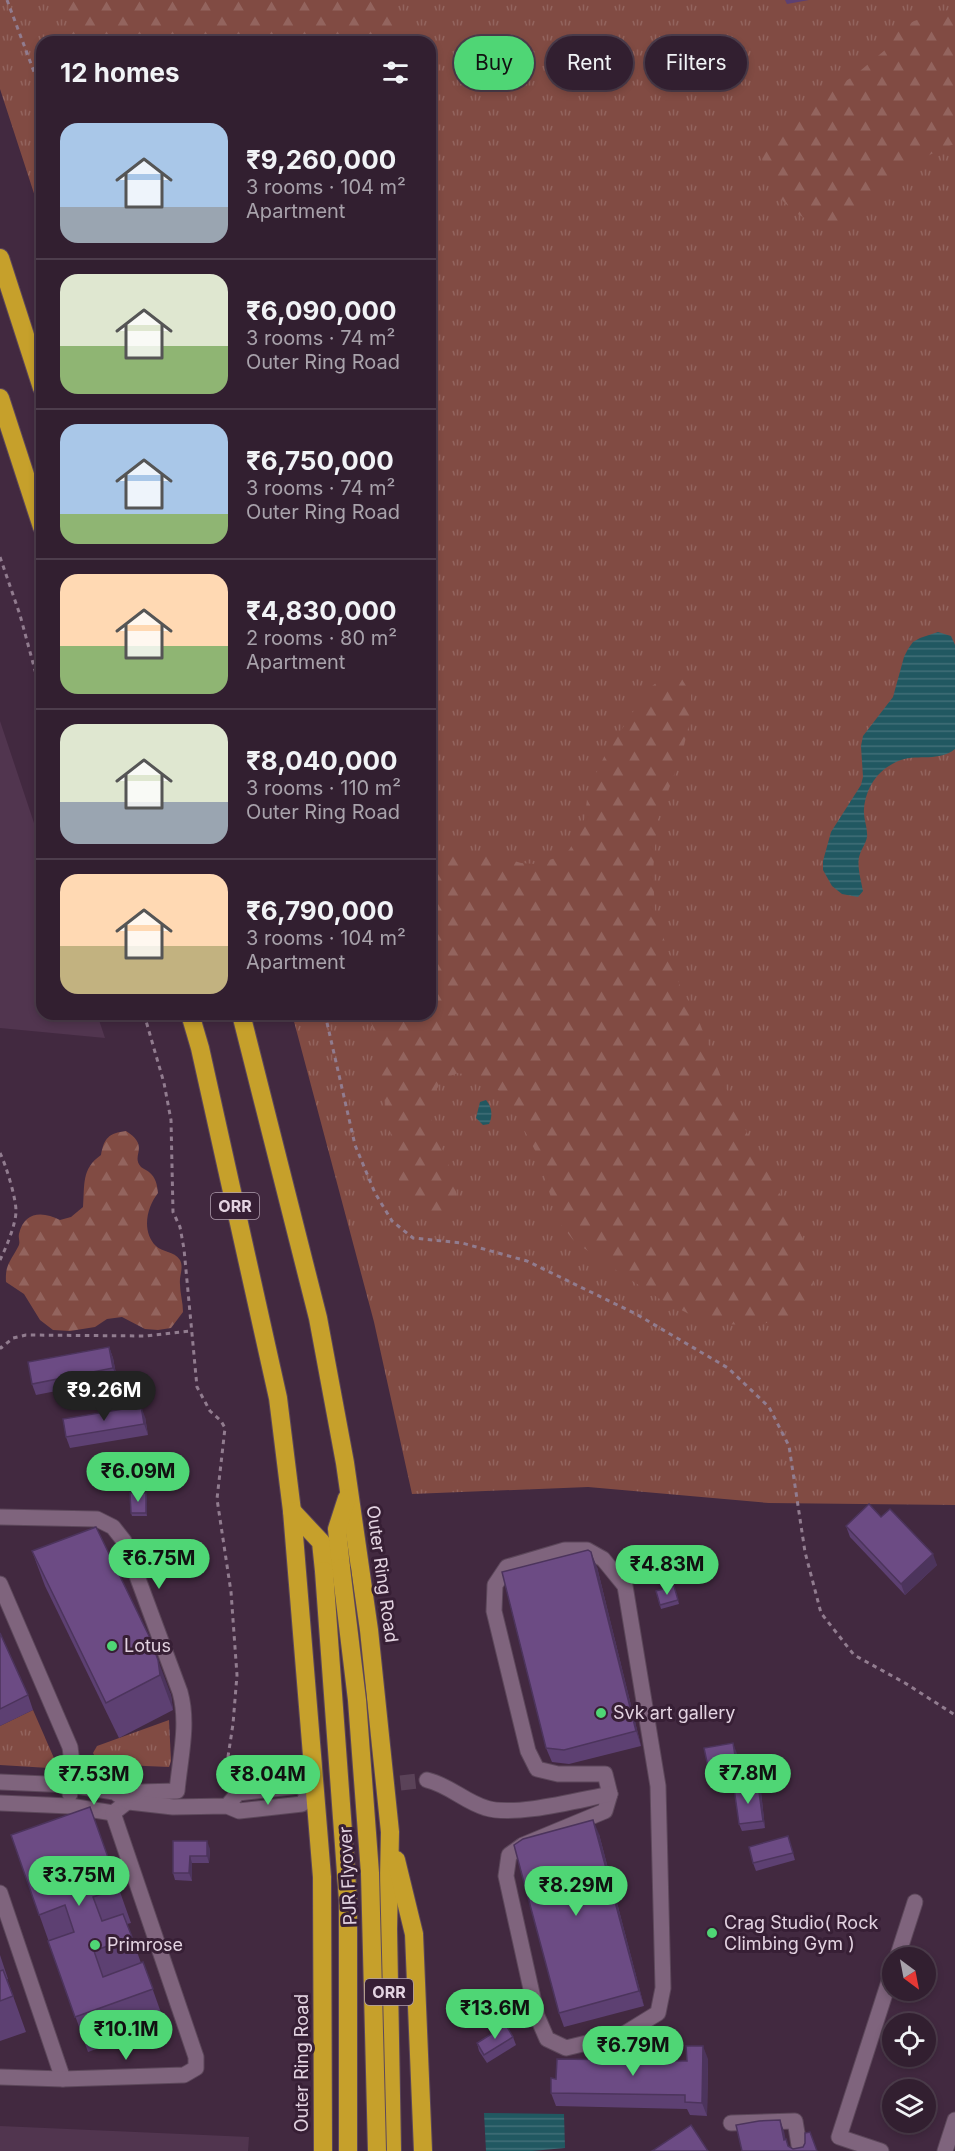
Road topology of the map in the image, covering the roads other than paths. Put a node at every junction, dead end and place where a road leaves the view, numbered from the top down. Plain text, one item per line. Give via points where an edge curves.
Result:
1 (0, 258) edge
2 (36, 369) edge
3 (0, 398) edge
4 (36, 509) edge
5 (192, 1020) edge
6 (243, 1020) edge
7 (349, 1494) junction
8 (292, 1511) junction
9 (0, 1517) edge
10 (333, 1570) junction
11 (0, 1584) edge
12 (427, 1780) tunnel mouth
13 (0, 1782) edge
14 (70, 1785) junction
15 (610, 1794) junction
16 (129, 1802) junction
17 (0, 1803) edge
18 (70, 1806) junction
19 (227, 1806) road end
20 (113, 1813) junction
21 (390, 1832) junction
22 (0, 1893) edge
23 (915, 1902) dead end
24 (901, 1947) edge
25 (883, 2001) edge
26 (0, 2077) edge
27 (63, 2079) junction
28 (955, 2120) edge
29 (731, 2123) dead end
30 (323, 2142) edge
31 (318, 2151) edge
32 (348, 2151) edge
33 (377, 2151) edge
34 (392, 2151) edge
35 (423, 2151) edge
36 (800, 2151) edge
37 (882, 2151) edge
38 (945, 2151) edge

1 - 2 highway
3 - 4 highway
5 - 8 highway, Outer Ring Road / ORR via 278,1398
6 - 7 highway, Outer Ring Road / ORR via 315,1307
7 - 10 highway, PJR Flyover via 338,1529
7 - 21 highway, Outer Ring Road / ORR via 369,1630
8 - 10 highway, PJR Flyover via 321,1542
8 - 30 highway, Outer Ring Road / ORR via 322,1877
9 - 16 street via 97,1519 113,1527 124,1541 184,1707 177,1791 140,1792
10 - 32 highway, PJR Flyover, bridge via 348,1900
10 - 33 highway, PJR Flyover, bridge via 357,1700 370,1873
11 - 14 street via 70,1747
12 - 15 street via 485,1808 507,1812
13 - 14 street
14 - 16 street via 114,1792
14 - 18 street
15 - 15 street via 606,1774 558,1774 537,1769 528,1750 494,1611 495,1585 507,1566 565,1550 587,1550 603,1559 625,1586 658,1786 663,1988 658,2013 624,2034 566,2048 547,2040 537,2016 506,1876 509,1856 524,1845 605,1811
16 - 19 street via 173,1807
16 - 20 street
17 - 18 street
18 - 20 street
20 - 27 street via 196,2057 196,2068 184,2075
21 - 34 highway, Outer Ring Road / ORR
21 - 35 highway via 414,1934
22 - 27 street
23 - 24 street
25 - 37 street via 839,2137
26 - 27 street
28 - 38 street
29 - 36 street via 795,2121
30 - 31 highway, Outer Ring Road

